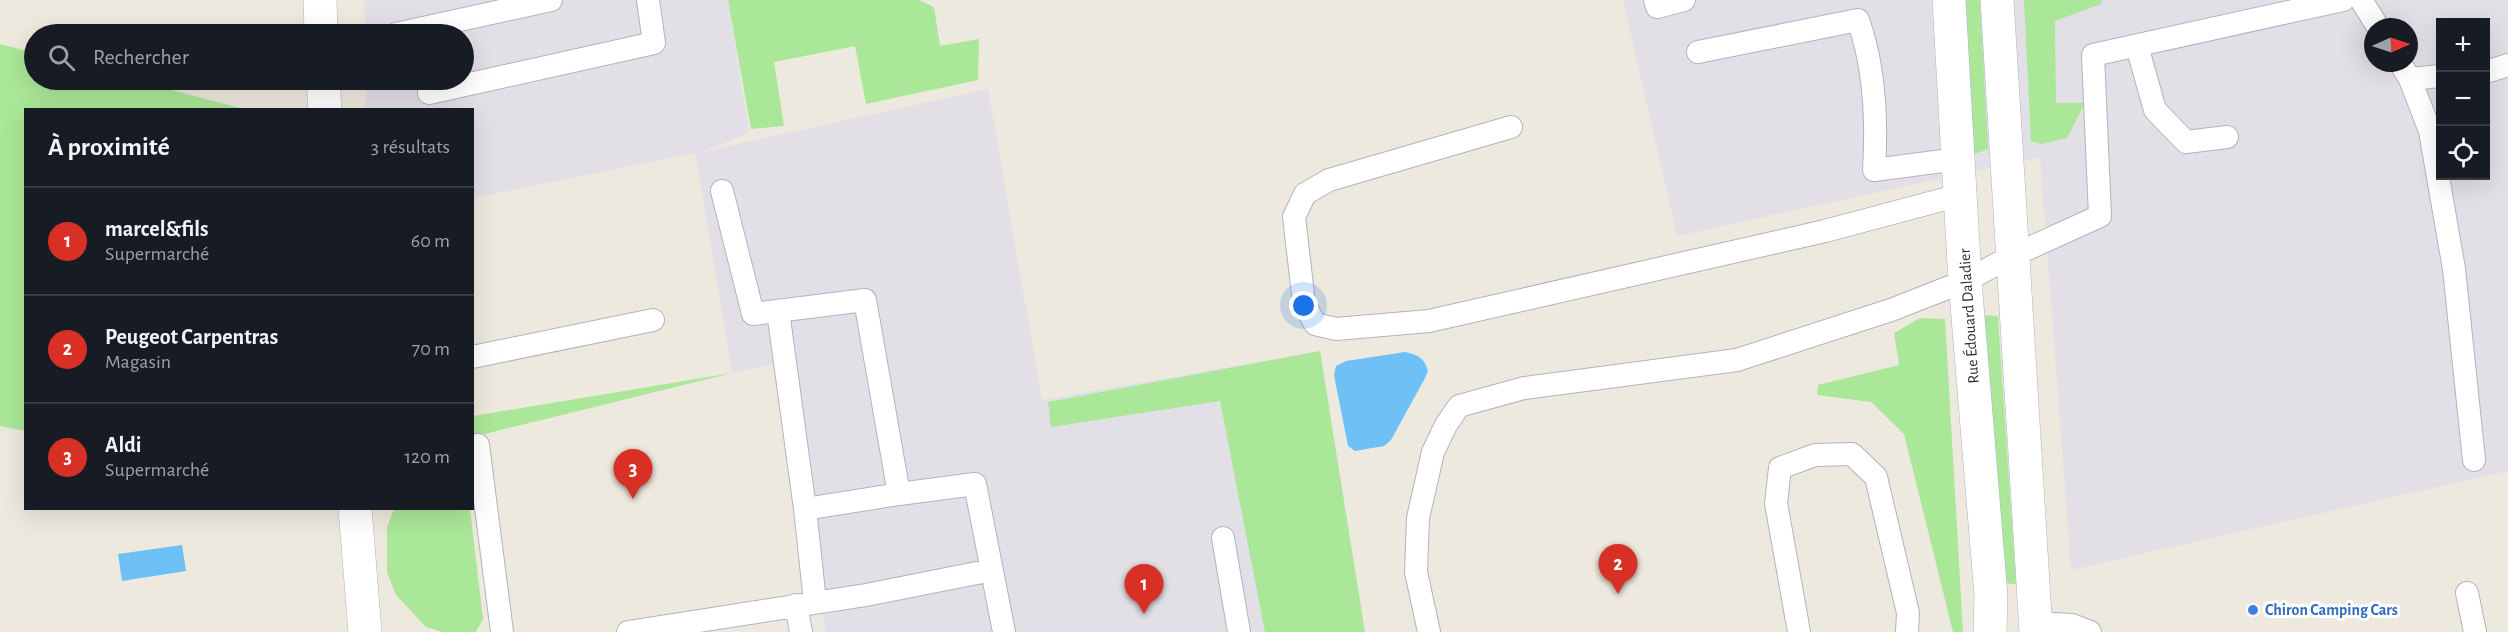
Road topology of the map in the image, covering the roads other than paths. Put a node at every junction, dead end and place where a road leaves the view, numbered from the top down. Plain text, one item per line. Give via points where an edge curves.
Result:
1 (320, 0) edge
2 (551, 0) edge
3 (648, 0) edge
4 (1655, 0) edge
5 (1684, 0) edge
6 (1949, 0) edge
7 (1997, 0) edge
8 (2343, 0) edge
9 (2361, 0) edge
10 (2372, 18) edge
11 (321, 24) edge
12 (442, 24) edge
13 (2138, 46) junction
14 (1698, 52) dead end
15 (2508, 65) edge
16 (2490, 71) edge
17 (2405, 72) edge
18 (2412, 72) edge
19 (2436, 75) edge
20 (474, 83) edge
21 (324, 90) edge
22 (442, 90) edge
23 (429, 93) dead end
24 (325, 108) edge
25 (1511, 127) dead end
26 (2227, 137) dead end
27 (1958, 159) junction
28 (722, 191) dead end
29 (1960, 195) junction
30 (2014, 255) junction
31 (1965, 281) junction
32 (778, 311) junction
33 (653, 320) dead end
34 (474, 357) edge
35 (478, 445) dead end
36 (2474, 460) dead end
37 (899, 494) junction
38 (805, 509) junction
39 (354, 510) edge
40 (1223, 538) dead end
41 (992, 570) junction
42 (2467, 593) dead end
43 (806, 603) junction
44 (2036, 627) edge
45 (365, 632) edge
46 (502, 632) edge
47 (628, 632) edge
48 (801, 632) edge
49 (1004, 632) edge
50 (1239, 632) edge
51 (1429, 632) edge
52 (1799, 632) edge
53 (1907, 632) edge
54 (1990, 632) edge
55 (2090, 632) edge
56 (2475, 632) edge

1 - 11 street
2 - 12 lane
3 - 20 lane via 654,43
4 - 5 lane via 1656,7
6 - 27 street, Rue Édouard Daladier
7 - 30 street
8 - 13 lane
9 - 10 lane
13 - 26 lane via 2155,110 2186,142
13 - 30 lane via 2094,55 2100,216
14 - 27 lane via 1857,20 1864,38 1877,125 1874,170
15 - 16 lane
17 - 36 lane via 2430,131 2454,269
18 - 19 lane
21 - 24 street
22 - 23 lane
25 - 29 lane via 1329,180 1305,194 1294,217 1304,303 1315,324 1336,330 1429,321 1825,231
27 - 29 street, Rue Édouard Daladier
28 - 32 lane via 753,314
29 - 31 street, Rue Édouard Daladier
30 - 31 lane
30 - 44 street
31 - 51 lane via 1891,310 1737,360 1524,388 1459,406 1433,452 1418,519 1416,572
31 - 54 street, Rue Édouard Daladier via 1991,596
32 - 37 lane via 865,300
32 - 38 lane
33 - 34 lane
35 - 46 lane
37 - 38 lane
37 - 41 lane via 975,484
38 - 43 lane
39 - 45 street
40 - 50 lane
41 - 43 lane
41 - 49 lane
42 - 56 lane
43 - 47 lane
43 - 48 lane
44 - 55 lane via 2072,625
52 - 53 lane via 1776,503 1779,468 1815,455 1852,454 1875,477 1908,613

